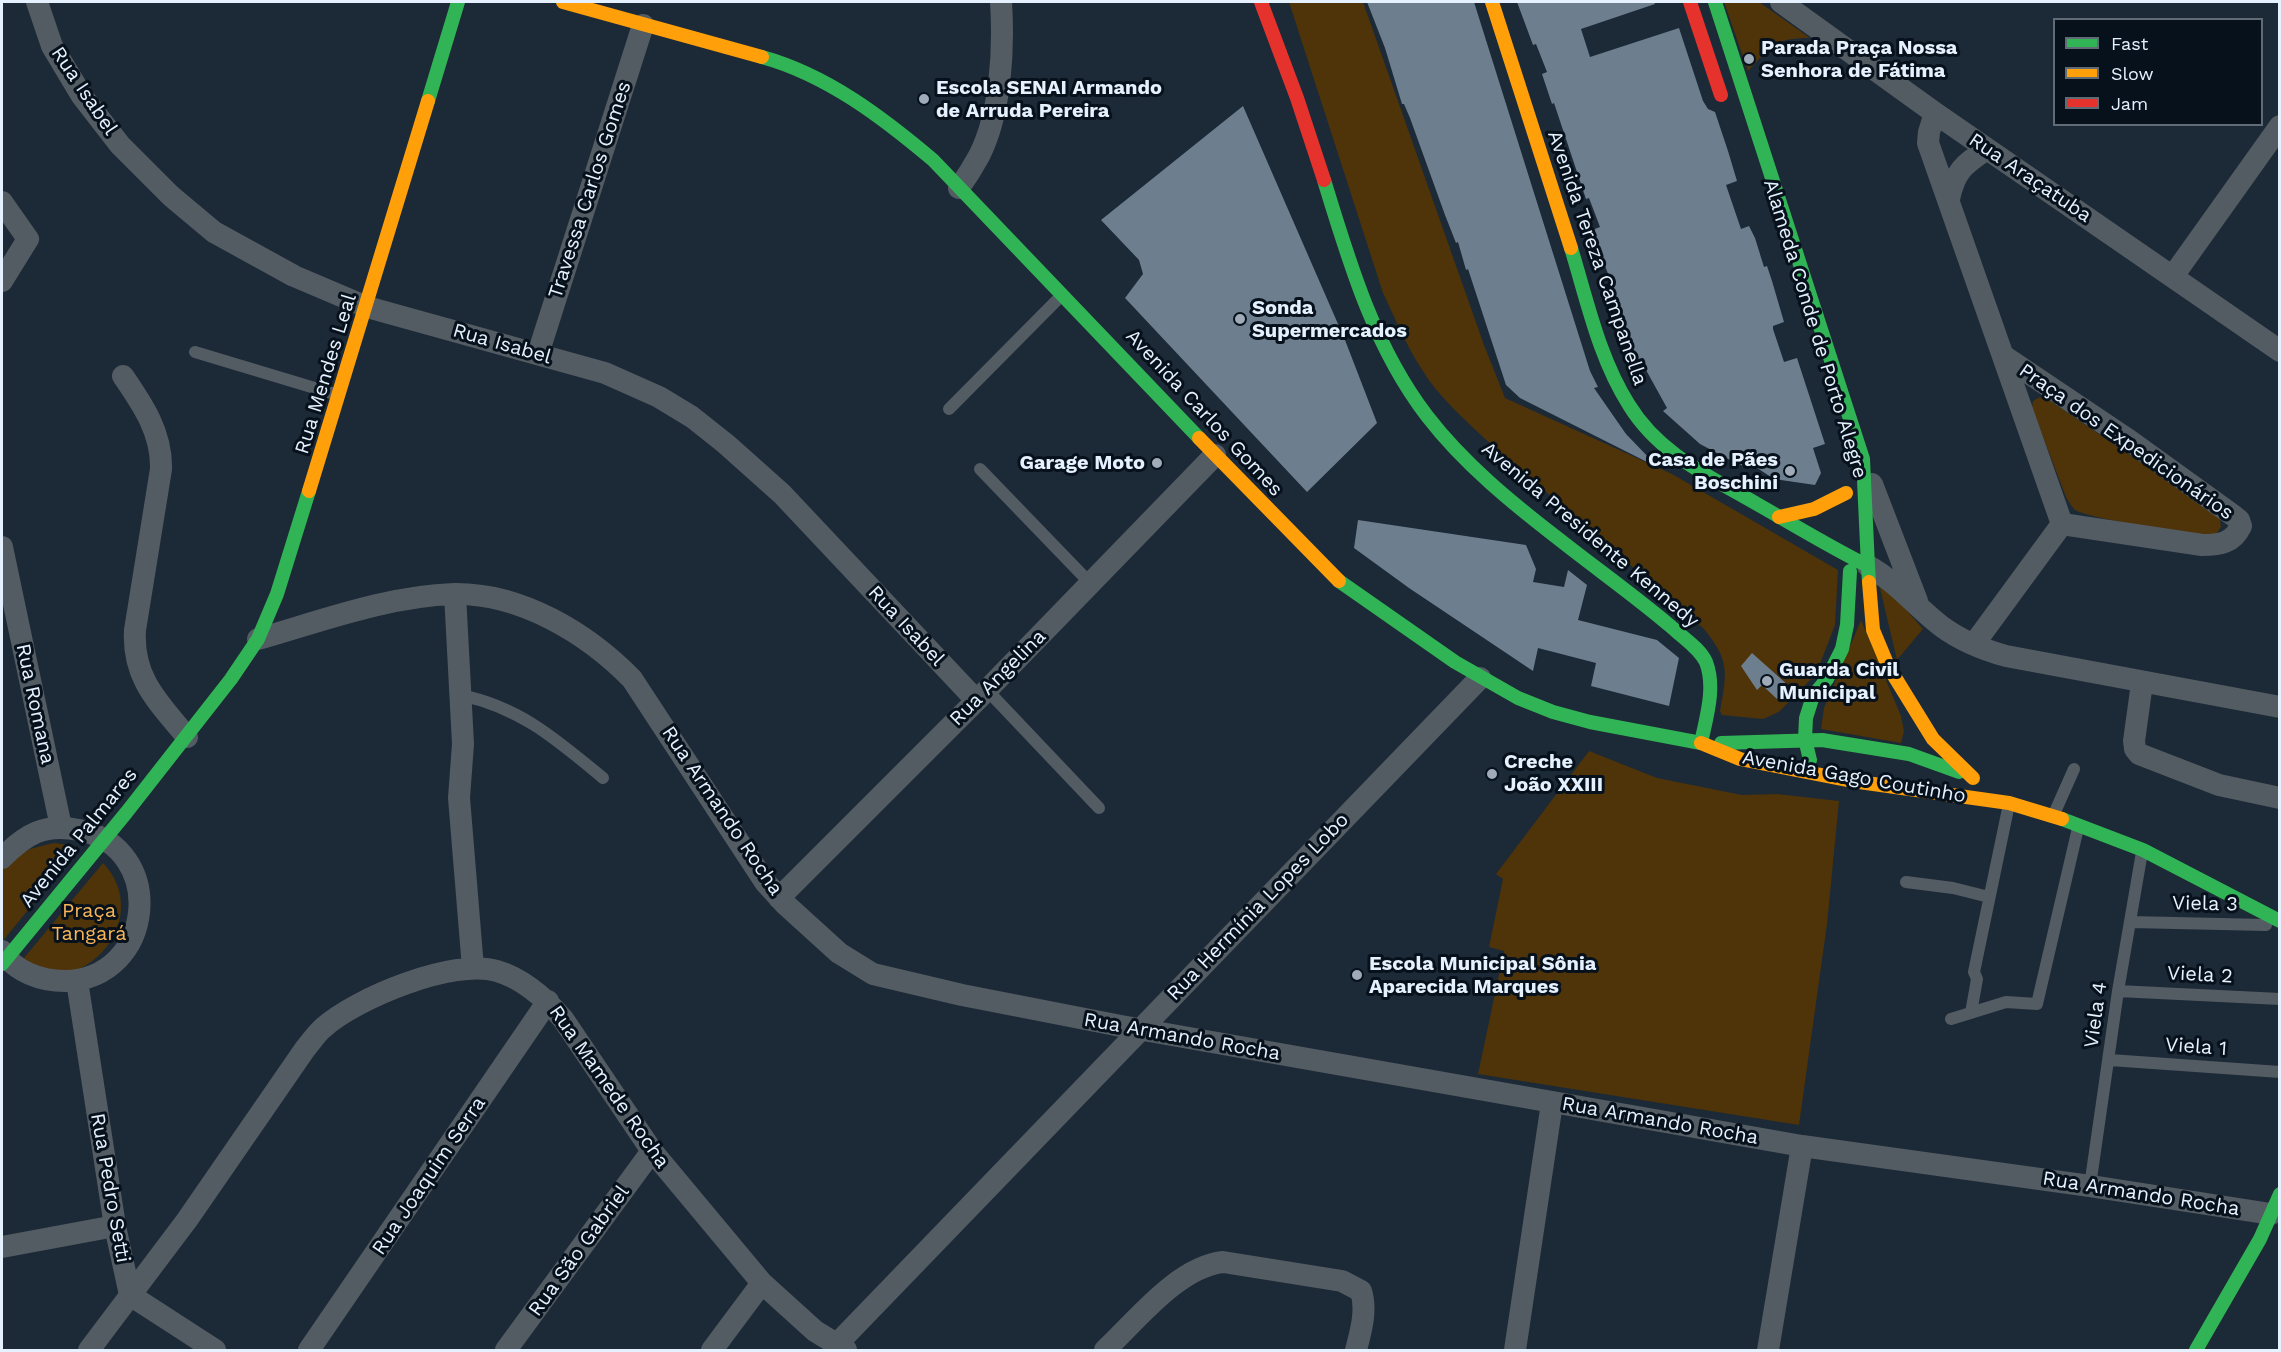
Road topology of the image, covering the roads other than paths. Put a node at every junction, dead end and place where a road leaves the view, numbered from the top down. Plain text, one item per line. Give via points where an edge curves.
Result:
1 (37, 2) edge
2 (458, 2) edge
3 (563, 2) edge
4 (1001, 2) edge
5 (1262, 2) edge
6 (1492, 2) edge
7 (1690, 2) edge
8 (1715, 2) edge
9 (1781, 2) edge
10 (643, 25) junction
11 (1726, 111) dead end
12 (1935, 113) junction
13 (2280, 126) edge
14 (1988, 149) junction
15 (959, 188) junction
16 (1949, 199) junction
17 (2, 202) edge
18 (2173, 276) junction
19 (2, 281) edge
20 (1062, 295) junction
21 (367, 306) junction
22 (2280, 351) edge
23 (195, 352) dead end
24 (538, 354) junction
25 (2005, 357) junction
26 (123, 376) dead end
27 (339, 396) junction
28 (949, 409) dead end
29 (1215, 455) junction
30 (1863, 459) junction
31 (980, 469) dead end
32 (1846, 492) dead end
33 (1779, 517) junction
34 (2062, 524) junction
35 (1849, 535) dead end
36 (2, 547) edge
37 (1860, 561) junction
38 (1090, 583) junction
39 (455, 594) junction
40 (1919, 606) junction
41 (7, 607) edge
42 (258, 639) junction
43 (1974, 644) junction
44 (1480, 678) junction
45 (2142, 683) junction
46 (460, 695) junction
47 (981, 695) junction
48 (1813, 696) junction
49 (2280, 707) edge
50 (1913, 708) junction
51 (1793, 715) dead end
52 (1775, 727) dead end
53 (187, 736) junction
54 (1805, 740) junction
55 (1747, 742) junction
56 (1701, 743) junction
57 (1861, 746) joint
58 (1901, 764) junction
59 (2074, 769) dead end
60 (1823, 776) junction
61 (603, 778) dead end
62 (1972, 778) junction
63 (1872, 784) junction
64 (2280, 798) edge
65 (2009, 803) junction
66 (1099, 808) dead end
67 (2053, 816) junction
68 (2079, 824) junction
69 (61, 827) junction
70 (104, 839) junction
71 (2143, 850) junction
72 (2, 858) edge
73 (1906, 882) dead end
74 (1989, 897) junction
75 (779, 898) junction
76 (2239, 898) junction
77 (2280, 903) edge
78 (2130, 922) junction
79 (2280, 923) edge
80 (3, 958) edge
81 (472, 968) junction
82 (77, 981) junction
83 (2118, 990) junction
84 (2280, 999) edge
85 (548, 1001) junction
86 (1971, 1013) junction
87 (1951, 1019) dead end
88 (1139, 1029) junction
89 (2110, 1059) junction
90 (2280, 1072) edge
91 (1552, 1103) junction
92 (1802, 1146) junction
93 (652, 1151) junction
94 (2090, 1186) junction
95 (2276, 1204) edge
96 (115, 1226) junction
97 (2, 1247) edge
98 (762, 1283) junction
99 (130, 1295) junction
100 (841, 1347) edge
101 (89, 1350) edge
102 (215, 1350) edge
103 (309, 1350) edge
104 (506, 1350) edge
105 (712, 1350) edge
106 (1105, 1350) edge
107 (1356, 1350) edge
108 (1515, 1350) edge
109 (1768, 1350) edge
110 (2196, 1350) edge

1 - 21 street, Rua Isabel via 52,46 82,96 120,145 171,196 214,232 294,276
2 - 21 main road, Rua Mendes Leal
3 - 10 main road, Avenida Carlos Gomes
4 - 15 street via 999,88 981,149
5 - 56 main road, Avenida Presidente Kennedy via 1361,295 1389,358 1430,419 1474,467 1700,652 1710,671
6 - 33 main road, Avenida Tereza Campanella via 1608,365 1622,396 1637,419 1671,452
7 - 11 main road
8 - 30 main road
9 - 12 street, Rua Araçatuba
10 - 15 main road, Avenida Carlos Gomes via 765,58 837,89 900,132
10 - 24 street, Travessa Carlos Gomes
12 - 14 street, Rua Araçatuba
12 - 16 street via 1928,143
13 - 18 street
14 - 16 street via 1959,171
14 - 18 street, Rua Araçatuba
15 - 20 main road, Avenida Carlos Gomes
16 - 25 street
17 - 19 street via 28,240
18 - 22 street, Rua Araçatuba
20 - 28 lane
20 - 29 main road, Avenida Carlos Gomes
21 - 24 street, Rua Isabel
21 - 27 main road, Rua Mendes Leal
23 - 27 lane
24 - 47 street, Rua Isabel via 605,372 692,417 782,494
25 - 34 street, Praça dos Expedicionários
25 - 34 street, Praça dos Expedicionários via 2130,441 2234,516 2241,526 2233,538 2219,545 2202,545
26 - 53 street via 148,415 161,451 135,630 135,655 153,696
27 - 42 main road, Rua Mendes Leal via 278,594
29 - 38 street, Rua Angelina
29 - 44 main road, Avenida Carlos Gomes via 1340,582
30 - 37 main road
30 - 40 street
31 - 38 lane
32 - 33 main road via 1819,508
33 - 37 main road, Avenida Tereza Campanella
34 - 43 street
35 - 37 main road
36 - 41 street, Rua Romana
37 - 40 street via 1890,579
37 - 48 main road via 1842,649
37 - 50 main road via 1873,630 1887,666
38 - 47 street, Rua Angelina
39 - 42 street, Rua Armando Rocha via 403,600
39 - 46 street
39 - 75 street, Rua Armando Rocha via 486,597 529,609 587,640 613,659 643,693
40 - 43 street via 1941,626
41 - 69 street, Rua Romana via 34,695
42 - 53 main road, Rua Mendes Leal
43 - 45 street via 2006,656
44 - 56 main road, Avenida Carlos Gomes via 1552,712
44 - 88 street, Rua Hermínia Lopes Lobo
45 - 49 street
45 - 64 street via 2134,741 2139,754 2219,785
46 - 61 lane via 506,708 565,746
46 - 81 street via 463,744 459,798
47 - 66 lane
47 - 75 street, Rua Angelina
48 - 51 main road
48 - 54 main road
50 - 58 main road via 1915,727
50 - 62 main road via 1933,739
52 - 55 main road
53 - 70 main road, Avenida Palmares
54 - 55 main road, Avenida Carlos Gomes
54 - 57 main road, Avenida Carlos Gomes
54 - 60 main road via 1810,759
55 - 56 main road, Avenida Carlos Gomes
56 - 60 main road, Avenida Gago Coutinho via 1740,759
57 - 58 main road, Avenida Gago Coutinho
58 - 62 main road, Avenida Gago Coutinho
58 - 63 main road
59 - 67 lane
60 - 63 main road, Avenida Gago Coutinho
62 - 65 main road, Avenida Gago Coutinho
63 - 65 main road, Avenida Gago Coutinho
65 - 67 main road, Avenida Gago Coutinho
65 - 74 lane
67 - 68 main road, Avenida Gago Coutinho
68 - 71 main road, Avenida Gago Coutinho
68 - 86 lane via 2037,1004 2006,1002
69 - 70 street
69 - 72 street via 19,841
70 - 80 main road, Avenida Palmares
70 - 82 street via 130,865 139,888 140,913 134,936 120,957 100,972
71 - 76 main road, Avenida Gago Coutinho
71 - 78 lane, Viela 4
73 - 74 lane
74 - 86 lane via 1974,972 1977,980
75 - 88 street, Rua Armando Rocha via 839,953 873,974
76 - 77 street
76 - 79 main road, Avenida Gago Coutinho
78 - 79 lane, Viela 3
78 - 83 lane, Viela 4
80 - 82 street via 26,973 51,981
81 - 85 street, Rua Mamede Rocha via 506,975
81 - 99 street, Rua Mamede Rocha via 402,984 357,1005 324,1028 305,1049
82 - 96 street, Rua Pedro Setti
83 - 84 lane, Viela 2
83 - 89 lane, Viela 4
85 - 93 street, Rua Mamede Rocha
85 - 103 street, Rua Joaquim Serra
86 - 87 lane
88 - 91 street, Rua Armando Rocha
88 - 100 street, Rua Hermínia Lopes Lobo
89 - 90 lane, Viela 1
89 - 94 lane, Viela 4
91 - 92 street, Rua Armando Rocha
91 - 108 street
92 - 94 street, Rua Armando Rocha
92 - 109 street
93 - 98 street, Rua Mamede Rocha
93 - 104 street, Rua São Gabriel
94 - 95 street, Rua Armando Rocha
95 - 110 main road
96 - 97 street
96 - 99 street, Rua Pedro Setti
98 - 100 street, Rua Mamede Rocha via 815,1331
98 - 105 street
99 - 101 street, Rua Mamede Rocha
99 - 102 street
106 - 107 street via 1172,1286 1198,1268 1223,1262 1342,1281 1361,1291 1364,1317

